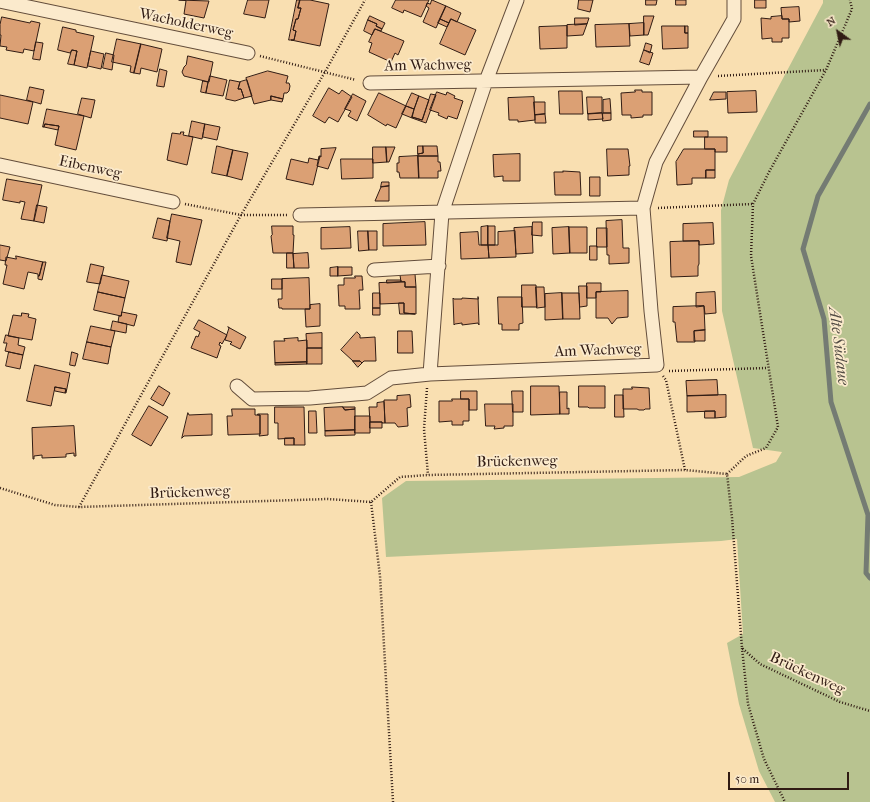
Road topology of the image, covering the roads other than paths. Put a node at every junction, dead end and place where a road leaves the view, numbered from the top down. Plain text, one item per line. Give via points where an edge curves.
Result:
1 (517, 0) edge
2 (734, 0) edge
3 (0, 1) edge
4 (248, 54) road end
5 (702, 77) junction
6 (486, 81) junction
7 (370, 83) road end
8 (0, 165) edge
9 (173, 202) road end
10 (643, 208) junction
11 (442, 213) junction
12 (300, 215) road end
13 (439, 266) junction
14 (374, 270) dead end
15 (430, 374) junction
16 (237, 386) dead end

1 - 6 street, Am Wachweg
2 - 5 street, Am Wachweg via 734,19
3 - 4 street, Wacholderweg
5 - 6 street, Am Wachweg
5 - 10 street, Am Wachweg via 656,162
6 - 7 street, Am Wachweg
6 - 11 street, Am Wachweg
8 - 9 street, Eibenweg
10 - 11 street
10 - 15 street, Am Wachweg via 657,365
11 - 12 street
11 - 13 street, Am Wachweg
13 - 14 street
13 - 15 street, Am Wachweg
15 - 16 street, Am Wachweg via 391,378 367,393 310,398 252,399

